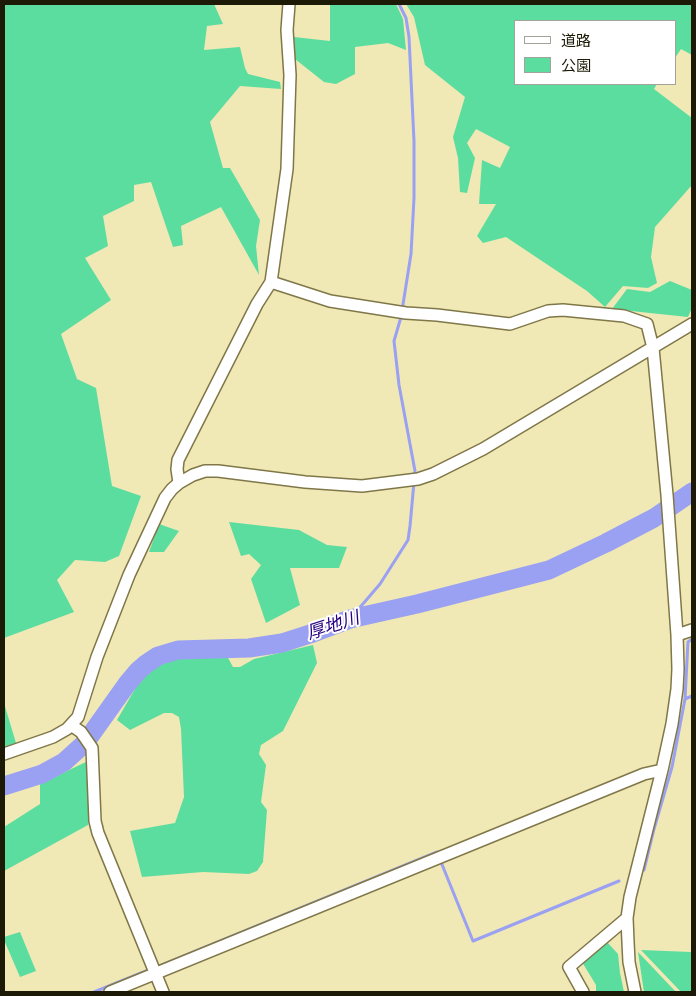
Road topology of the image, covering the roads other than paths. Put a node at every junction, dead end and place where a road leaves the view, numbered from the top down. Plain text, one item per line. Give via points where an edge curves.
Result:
1 (289, 4) edge
2 (271, 282) junction
3 (692, 324) edge
4 (653, 348) junction
5 (179, 483) junction
6 (692, 630) edge
7 (677, 634) junction
8 (71, 725) junction
9 (4, 754) edge
10 (662, 770) junction
11 (628, 918) junction
12 (154, 970) junction
13 (110, 992) edge
14 (163, 992) edge
15 (583, 992) edge
16 (635, 992) edge

1 - 2 street via 287,169
2 - 4 street via 330,300 401,312 510,324 548,311 624,316 647,324
2 - 5 street via 178,460
3 - 4 street
4 - 5 street via 483,449 433,474 362,486 218,470 205,471
4 - 7 street
5 - 8 street via 166,498 129,575 78,717
6 - 7 street
7 - 10 street via 677,689
8 - 9 street via 53,738
8 - 12 street via 82,732 92,748 96,827
10 - 11 street via 635,875
10 - 12 street via 644,774
11 - 15 street via 570,967
11 - 16 street via 629,962
12 - 13 street
12 - 14 street

